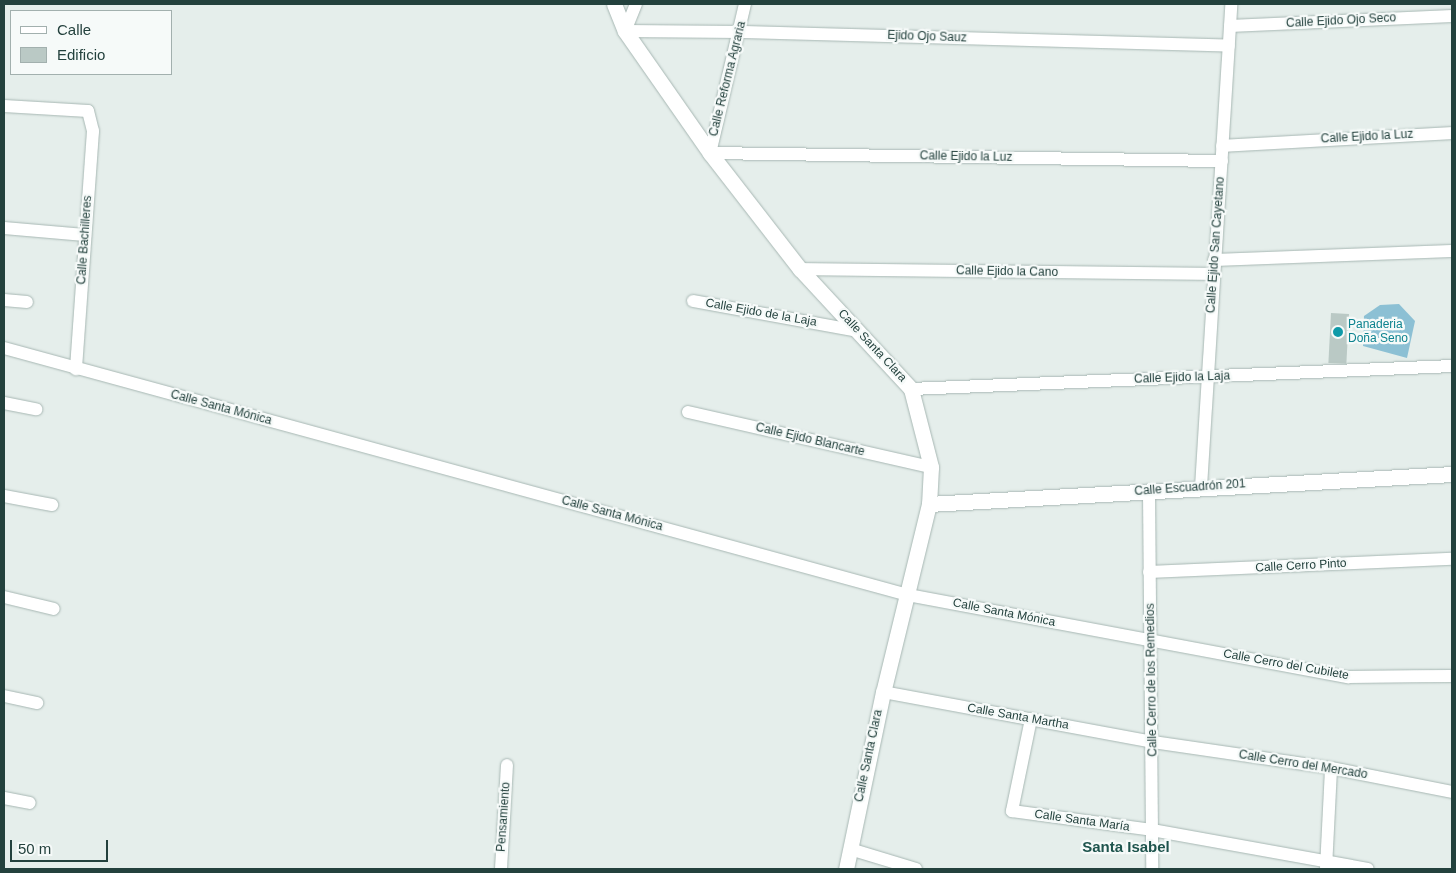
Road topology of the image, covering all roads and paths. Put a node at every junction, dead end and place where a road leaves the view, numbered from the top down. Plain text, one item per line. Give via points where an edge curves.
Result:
1 (614, 4) edge
2 (636, 4) edge
3 (745, 4) edge
4 (1231, 4) edge
5 (1452, 16) edge
6 (1230, 26) junction
7 (625, 32) junction
8 (741, 32) junction
9 (1229, 46) junction
10 (4, 106) edge
11 (1452, 132) edge
12 (1222, 146) junction
13 (710, 153) junction
14 (1222, 161) junction
15 (4, 228) edge
16 (85, 235) junction
17 (1452, 251) edge
18 (1214, 260) junction
19 (800, 269) junction
20 (1213, 274) junction
21 (4, 300) edge
22 (693, 301) dead end
23 (26, 302) dead end
24 (858, 331) junction
25 (4, 348) edge
26 (1452, 366) edge
27 (76, 369) junction
28 (1206, 377) junction
29 (911, 389) junction
30 (4, 403) edge
31 (36, 409) dead end
32 (688, 412) dead end
33 (932, 467) junction
34 (1452, 474) edge
35 (1200, 487) junction
36 (1149, 492) junction
37 (4, 496) edge
38 (929, 504) junction
39 (52, 505) dead end
40 (1452, 559) edge
41 (1149, 572) junction
42 (908, 595) junction
43 (4, 597) edge
44 (54, 609) dead end
45 (1152, 640) junction
46 (1452, 676) edge
47 (883, 692) junction
48 (4, 696) edge
49 (37, 704) dead end
50 (1032, 719) junction
51 (1153, 742) junction
52 (507, 766) dead end
53 (1331, 768) junction
54 (1452, 792) edge
55 (4, 798) edge
56 (30, 803) dead end
57 (1152, 830) junction
58 (850, 849) junction
59 (1326, 865) edge
60 (501, 869) edge
61 (846, 869) edge
62 (916, 869) edge
63 (1152, 869) edge
64 (1368, 869) edge

1 - 7 street, Calle Santa Clara
2 - 7 street
3 - 8 street, Calle Reforma Agraria
4 - 6 street, Calle Ejido San Cayetano
5 - 6 street, Calle Ejido Ojo Seco
6 - 9 street, Calle Ejido San Cayetano
7 - 8 street, Ejido Ojo Sauz
7 - 13 street, Calle Santa Clara
8 - 9 street, Ejido Ojo Sauz
8 - 13 street, Calle Reforma Agraria
9 - 12 street, Calle Ejido San Cayetano
10 - 16 street, Calle Bachilleres via 88,111 93,131
11 - 12 street, Calle Ejido la Luz
12 - 14 street, Calle Ejido San Cayetano
13 - 14 street, Calle Ejido la Luz
13 - 19 street, Calle Santa Clara
14 - 18 street, Calle Ejido San Cayetano
15 - 16 street
16 - 27 street, Calle Bachilleres
17 - 18 street
18 - 20 street, Calle Ejido San Cayetano
19 - 20 street, Calle Ejido la Cano
19 - 24 street, Calle Santa Clara
20 - 28 street, Calle Ejido San Cayetano
21 - 23 street
22 - 24 street, Calle Ejido de la Laja
24 - 29 street, Calle Santa Clara
25 - 27 street, Calle Santa Mónica
26 - 28 street, Calle Ejido la Laja
27 - 42 street, Calle Santa Mónica
28 - 29 street, Calle Ejido la Laja
28 - 35 street, Calle Ejido San Cayetano
29 - 33 street, Calle Santa Clara
30 - 31 street
32 - 33 street, Calle Ejido Blancarte
33 - 38 street, Calle Santa Clara
34 - 35 street, Calle Escuadrón 201
35 - 36 street, Calle Escuadrón 201
36 - 38 street, Calle Escuadrón 201
36 - 41 street, Calle Cerro de los Remedios
37 - 39 street
38 - 42 street, Calle Santa Clara
40 - 41 street, Calle Cerro Pinto
41 - 45 street, Calle Cerro de los Remedios
42 - 45 street, Calle Santa Mónica
42 - 47 street, Calle Santa Clara
43 - 44 street
45 - 46 street, Calle Cerro del Cubilete via 1348,677
45 - 51 street, Calle Cerro de los Remedios
47 - 50 street, Calle Santa Martha
47 - 58 street, Calle Santa Clara
48 - 49 street
50 - 51 street, Calle Santa Martha
50 - 57 street, Calle Santa María via 1012,811
51 - 53 street, Calle Cerro del Mercado
51 - 57 street, Calle Cerro de los Remedios
52 - 60 street, Pensamiento
53 - 54 street, Calle Cerro del Mercado
53 - 59 street
55 - 56 street
57 - 59 street, Calle Santa María
57 - 63 street, Calle Cerro de los Remedios
58 - 61 street, Calle Santa Clara
58 - 62 street
59 - 64 street, Calle Santa María

